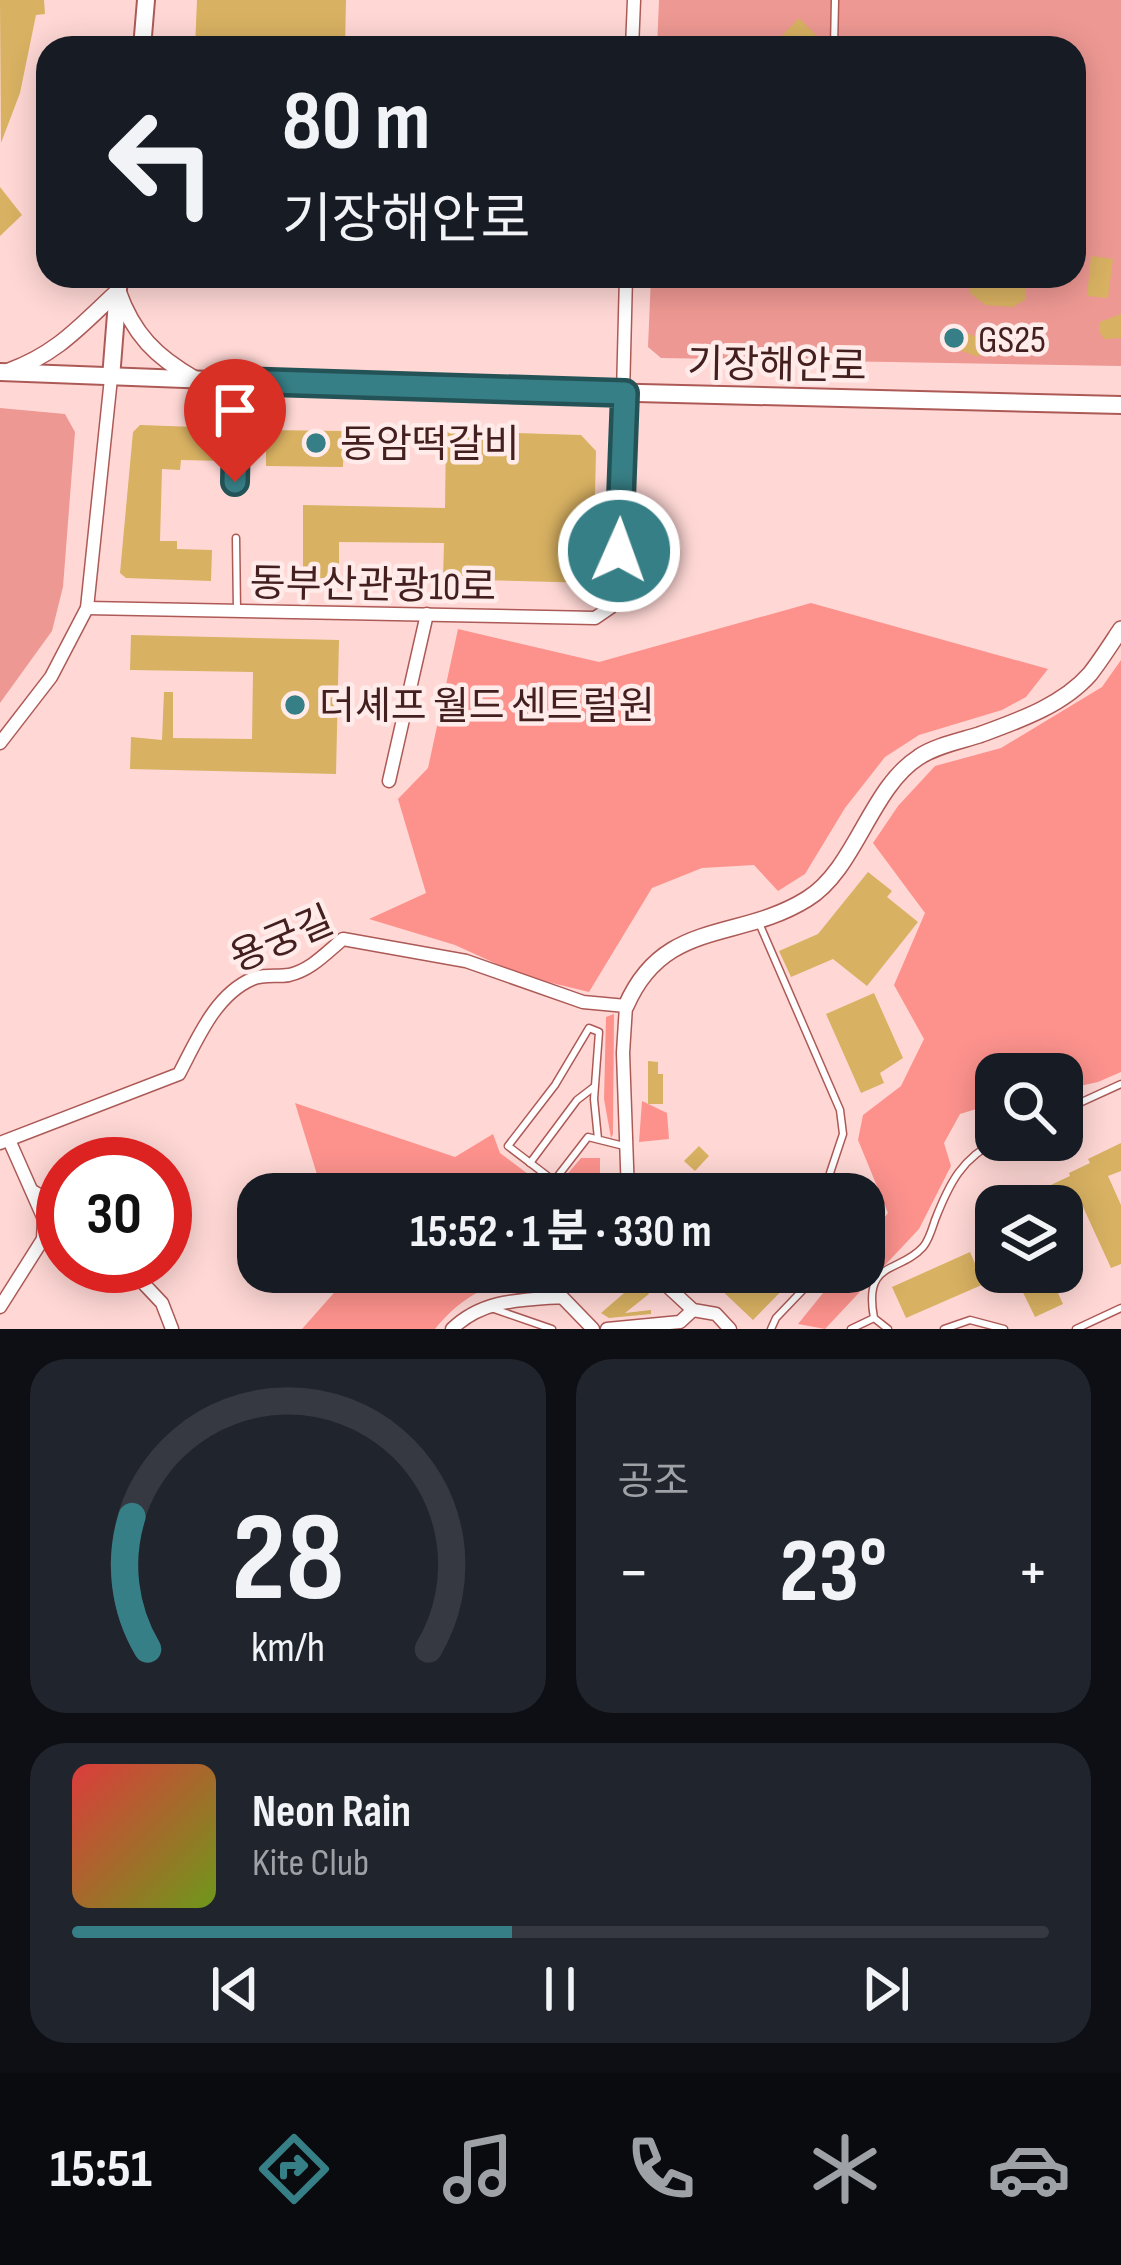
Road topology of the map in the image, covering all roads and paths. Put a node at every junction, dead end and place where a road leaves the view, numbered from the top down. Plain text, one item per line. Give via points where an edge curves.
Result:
1 (146, 0) edge
2 (634, 0) edge
3 (835, 0) edge
4 (143, 36) edge
5 (632, 36) edge
6 (835, 36) edge
7 (114, 288) edge
8 (118, 288) edge
9 (119, 288) edge
10 (626, 288) edge
11 (3, 372) edge
12 (111, 378) junction
13 (196, 380) junction
14 (237, 381) junction
15 (625, 393) junction
16 (1121, 405) edge
17 (235, 482) dead end
18 (236, 538) dead end
19 (87, 608) junction
20 (237, 611) junction
21 (427, 614) junction
22 (1121, 629) edge
23 (0, 743) edge
24 (388, 781) dead end
25 (758, 920) junction
26 (626, 1006) junction
27 (1121, 1084) edge
28 (594, 1087) junction
29 (1083, 1101) edge
30 (598, 1139) junction
31 (4, 1142) edge
32 (628, 1147) junction
33 (975, 1154) edge
34 (530, 1163) junction
35 (628, 1173) edge
36 (830, 1173) edge
37 (34, 1192) joint
38 (153, 1293) edge
39 (675, 1293) edge
40 (800, 1293) edge
41 (485, 1306) junction
42 (0, 1307) edge
43 (1121, 1308) edge
44 (693, 1310) junction
45 (874, 1318) junction
46 (455, 1325) edge
47 (589, 1327) edge
48 (172, 1329) edge
49 (477, 1329) edge
50 (552, 1329) edge
51 (607, 1329) edge
52 (730, 1329) edge
53 (771, 1329) edge
54 (851, 1329) edge
55 (872, 1329) edge
56 (888, 1329) edge
57 (944, 1329) edge
58 (1004, 1329) edge
59 (1076, 1329) edge

1 - 4 main road
2 - 5 street
3 - 6 lane
7 - 11 street via 66,343
8 - 12 main road
9 - 13 street via 145,344
10 - 15 street, 동부산관광10로
11 - 12 main road, 기장해안로
12 - 13 main road, 기장해안로
12 - 19 street
13 - 14 main road, 기장해안로
14 - 15 main road, 기장해안로
14 - 17 lane
15 - 16 main road, 기장해안로
15 - 21 street, 동부산관광10로 via 611,608 595,618
18 - 20 lane
19 - 20 street, 동부산관광10로
19 - 23 street via 52,677
20 - 21 street, 동부산관광10로
21 - 24 street
22 - 25 street via 1088,677 1035,714 920,756 829,880 810,898
25 - 26 street via 669,950 649,965
25 - 36 lane via 834,1091 843,1134
26 - 31 street, 용궁길 via 583,1002 466,961 343,939 309,968 255,977 236,989 210,1016 179,1074
26 - 32 street
27 - 29 lane
28 - 30 lane
28 - 34 lane
28 - 34 lane via 599,1032 589,1028 508,1146
30 - 32 lane
30 - 34 lane via 588,1136 554,1181
31 - 37 street
32 - 35 street
33 - 45 lane via 958,1170 923,1247 881,1273
37 - 42 street via 43,1238
38 - 48 street
39 - 44 street
40 - 53 lane
41 - 46 street
41 - 47 street via 562,1297
41 - 50 lane
43 - 59 lane
44 - 51 street via 680,1322
44 - 52 street via 716,1314
45 - 54 lane
45 - 55 lane
45 - 56 lane
46 - 49 lane
57 - 58 lane via 970,1320

